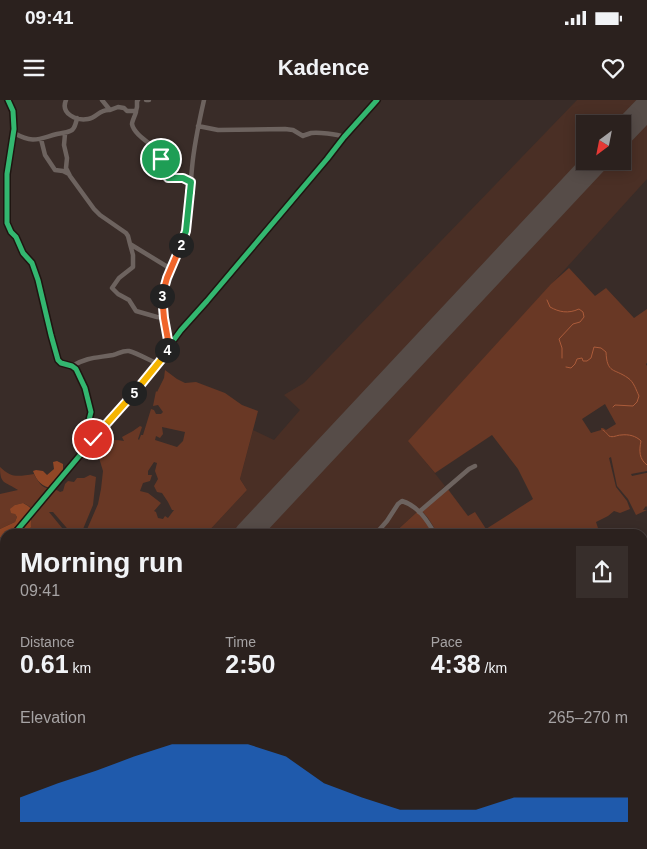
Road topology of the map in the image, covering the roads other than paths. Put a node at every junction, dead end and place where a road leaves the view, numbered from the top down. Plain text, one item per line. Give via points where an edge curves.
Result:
1 (8, 100) edge
2 (66, 100) edge
3 (102, 100) edge
4 (138, 100) edge
5 (204, 100) edge
6 (377, 100) edge
7 (110, 110) junction
8 (136, 111) junction
9 (78, 118) junction
10 (198, 126) junction
11 (14, 133) junction
12 (65, 134) junction
13 (344, 137) junction
14 (41, 139) junction
15 (69, 174) junction
16 (191, 182) junction
17 (130, 244) junction
18 (171, 269) junction
19 (164, 318) junction
20 (167, 349) junction
21 (158, 364) junction
22 (72, 366) junction
23 (91, 442) junction
24 (475, 466) dead end
25 (419, 512) junction
26 (18, 529) edge
27 (380, 529) edge
28 (433, 529) edge

1 - 11 street via 14,111
2 - 9 street via 66,111
3 - 7 street
4 - 8 street
5 - 10 street
6 - 13 street
7 - 8 street via 118,107
7 - 9 street via 91,119
8 - 16 street via 132,125 142,139 158,151 168,178 183,178
9 - 12 street via 76,126
10 - 13 street via 218,130 285,129 303,136 338,134
10 - 16 street
11 - 14 street via 28,139
11 - 22 street via 7,174 7,223 32,263 58,360
12 - 14 street
12 - 15 street
13 - 20 street
14 - 15 street via 45,155 55,170
15 - 17 street via 94,209 126,233
16 - 18 street via 186,231
17 - 18 street
17 - 19 street via 134,267 112,288 129,300 136,310
18 - 19 street via 162,295
19 - 20 street
20 - 21 street
21 - 22 street via 125,351 84,360
21 - 23 street
22 - 23 street via 88,397 91,414 87,430
23 - 26 street
24 - 25 street
25 - 27 street via 402,501
25 - 28 street

